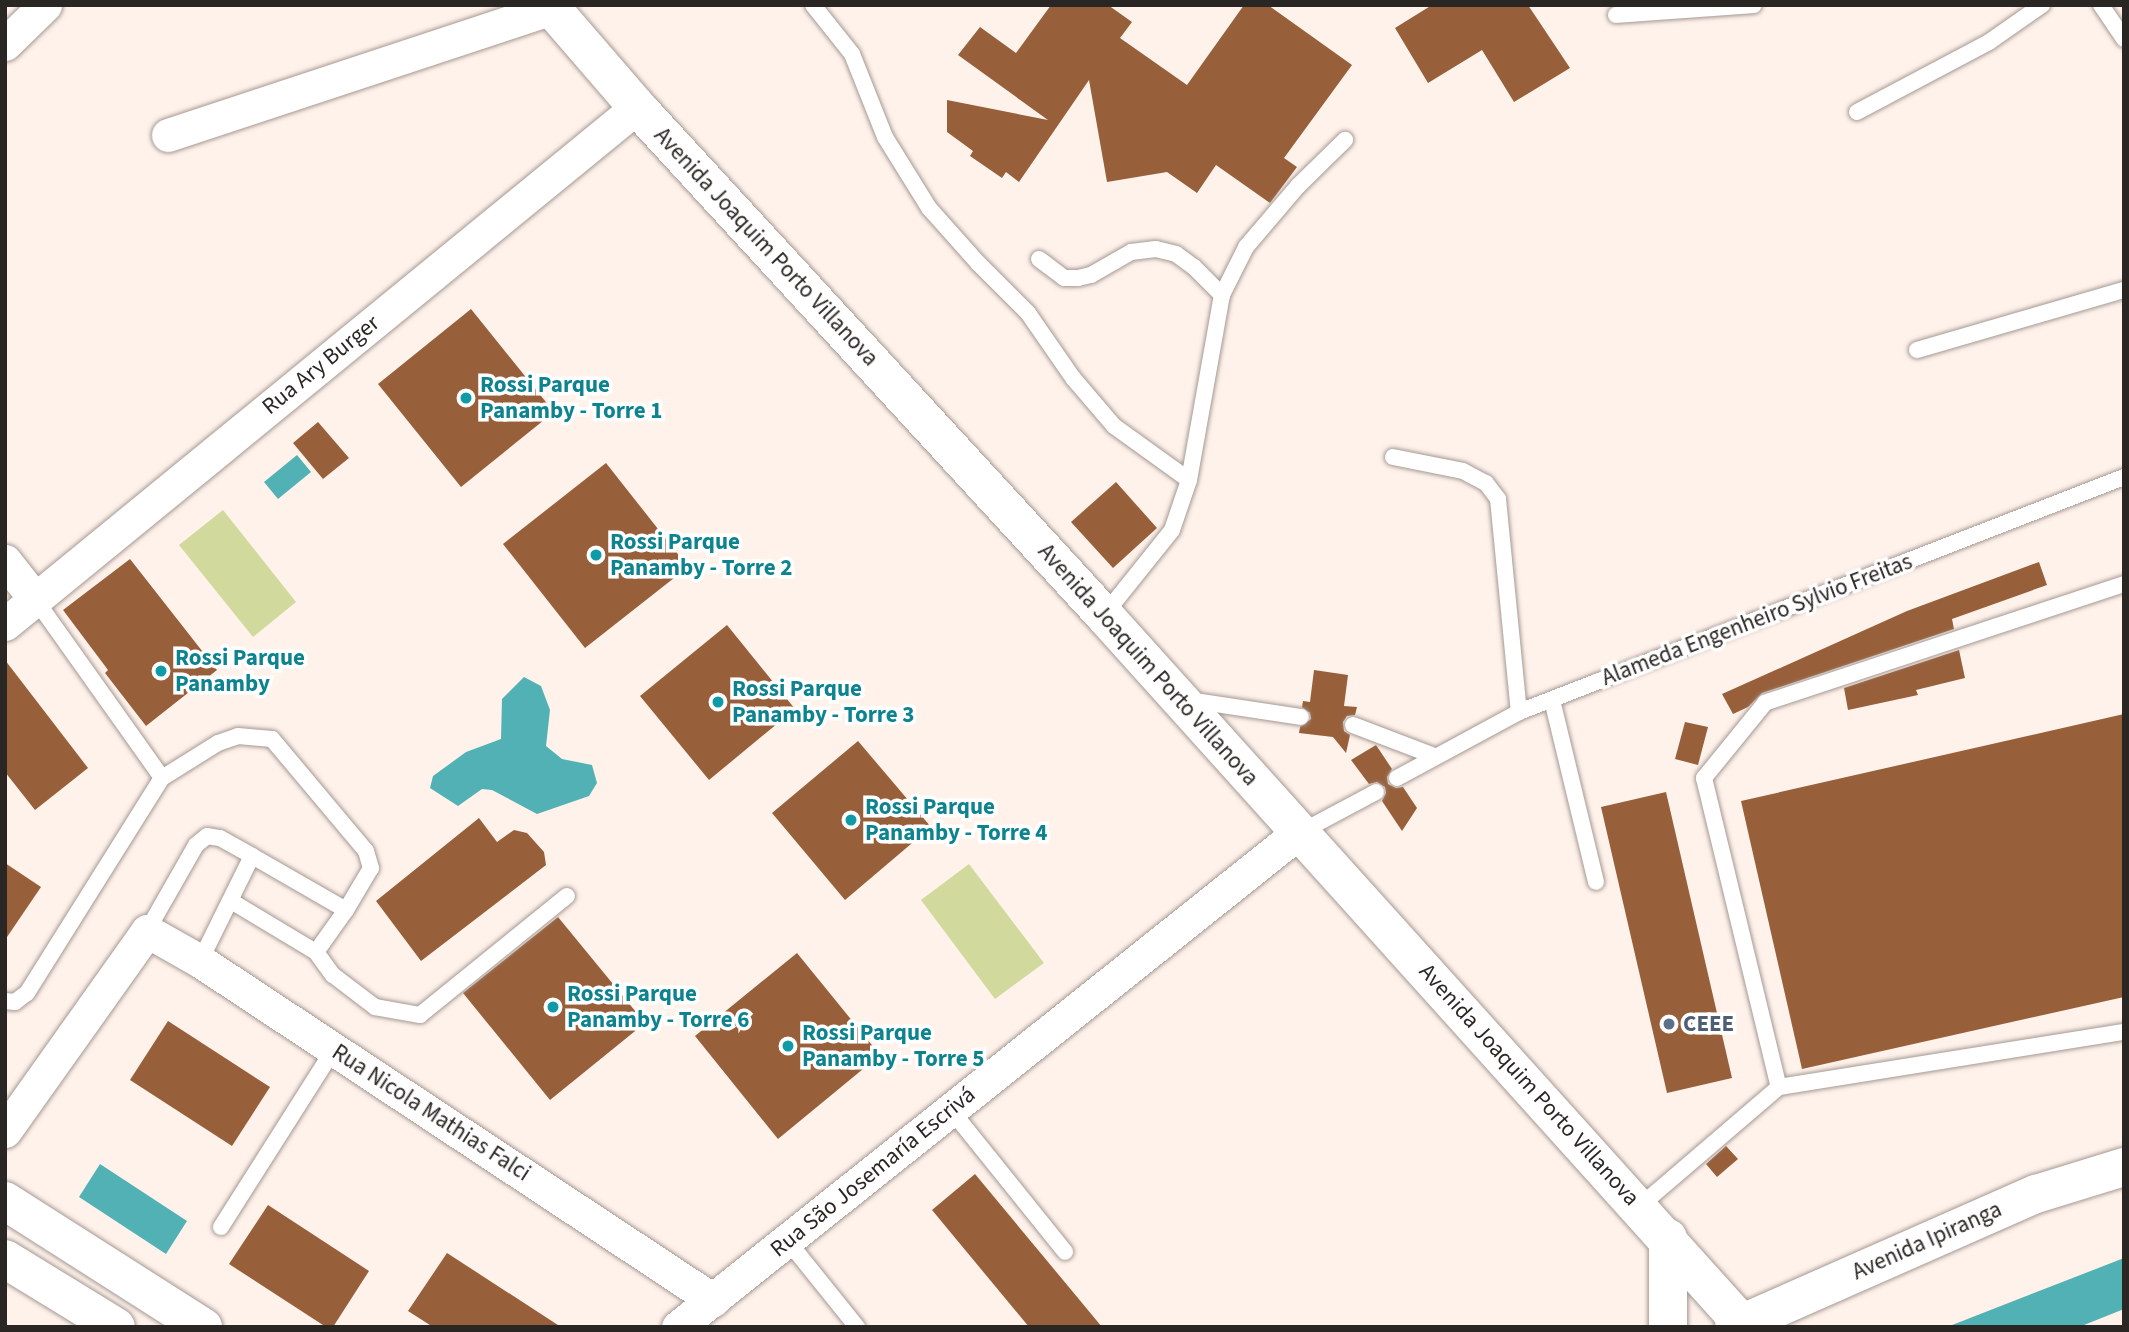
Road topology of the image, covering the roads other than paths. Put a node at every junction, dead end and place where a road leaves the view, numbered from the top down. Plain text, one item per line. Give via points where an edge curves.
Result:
1 (45, 5) edge
2 (813, 5) edge
3 (1754, 5) edge
4 (2042, 5) edge
5 (2101, 5) edge
6 (551, 7) edge
7 (1616, 15) dead end
8 (2124, 39) edge
9 (5, 44) edge
10 (637, 107) junction
11 (1857, 112) dead end
12 (168, 135) dead end
13 (1345, 140) dead end
14 (1039, 259) dead end
15 (2124, 290) edge
16 (1222, 295) junction
17 (1917, 350) dead end
18 (1393, 457) dead end
19 (2124, 477) edge
20 (1189, 480) junction
21 (5, 561) edge
22 (2124, 584) edge
23 (35, 599) junction
24 (1104, 615) junction
25 (5, 624) edge
26 (1180, 699) junction
27 (1552, 700) junction
28 (1519, 712) junction
29 (1301, 718) dead end
30 (1353, 725) dead end
31 (1434, 756) junction
32 (162, 778) junction
33 (1397, 778) dead end
34 (1376, 792) dead end
35 (1298, 833) junction
36 (252, 856) junction
37 (1595, 882) dead end
38 (567, 896) dead end
39 (231, 901) junction
40 (346, 910) junction
41 (147, 931) junction
42 (316, 952) junction
43 (200, 961) junction
44 (5, 1001) edge
45 (2124, 1032) edge
46 (334, 1049) junction
47 (1779, 1087) junction
48 (951, 1110) junction
49 (5, 1131) edge
50 (2124, 1167) edge
51 (5, 1201) edge
52 (1640, 1206) junction
53 (221, 1227) dead end
54 (1668, 1238) junction
55 (787, 1240) junction
56 (1065, 1252) dead end
57 (5, 1259) edge
58 (713, 1300) junction
59 (165, 1316) edge
60 (1740, 1325) edge
61 (116, 1327) edge
62 (203, 1327) edge
63 (678, 1327) edge
64 (857, 1327) edge
65 (1668, 1327) edge

1 - 9 street
2 - 20 lane via 852,54 885,137 929,208 1028,313 1073,378 1114,426
3 - 7 lane
4 - 11 lane via 1989,42
5 - 8 lane
6 - 10 street, Avenida Joaquim Porto Villanova
6 - 12 street
10 - 23 street, Rua Ary Burger
10 - 24 street, Avenida Joaquim Porto Villanova
13 - 16 lane via 1246,247
14 - 16 lane via 1064,278 1078,278 1131,252 1156,249 1176,254
15 - 17 lane
16 - 20 lane
18 - 28 lane via 1463,471 1486,483 1497,499
19 - 27 lane, Alameda Engenheiro Sylvio Freitas
20 - 24 lane via 1172,530
21 - 23 street
22 - 47 lane via 1765,703 1704,778
23 - 25 street, Rua Ary Burger
23 - 32 lane
24 - 26 street, Avenida Joaquim Porto Villanova
26 - 29 lane
26 - 35 street, Avenida Joaquim Porto Villanova
27 - 28 lane, Alameda Engenheiro Sylvio Freitas
27 - 37 lane
28 - 31 lane, Alameda Engenheiro Sylvio Freitas
30 - 31 lane
31 - 33 lane, Alameda Engenheiro Sylvio Freitas
32 - 40 lane via 218,743 238,736 272,739 366,851 371,868
32 - 44 lane via 27,993 15,1002
34 - 35 lane
35 - 48 street, Rua São Josemaría Escrivá
35 - 52 street, Avenida Joaquim Porto Villanova
36 - 39 lane
36 - 40 lane
36 - 41 lane via 207,836 196,845
38 - 42 lane via 419,1015 375,1007 333,975
39 - 42 lane
39 - 43 lane
40 - 42 lane
41 - 43 street, Rua Nicola Mathias Falci
41 - 49 street
43 - 46 street, Rua Nicola Mathias Falci
45 - 47 lane
46 - 53 lane
46 - 58 street, Rua Nicola Mathias Falci
47 - 52 lane
48 - 55 street, Rua São Josemaría Escrivá
48 - 56 lane
50 - 60 street, Avenida Ipiranga via 2036,1194
51 - 59 street
52 - 54 street, Avenida Joaquim Porto Villanova
54 - 60 street, Avenida Joaquim Porto Villanova
54 - 65 street
55 - 58 street, Rua São Josemaría Escrivá
55 - 64 lane
57 - 61 street
58 - 63 street, Rua São Josemaría Escrivá
59 - 62 street

